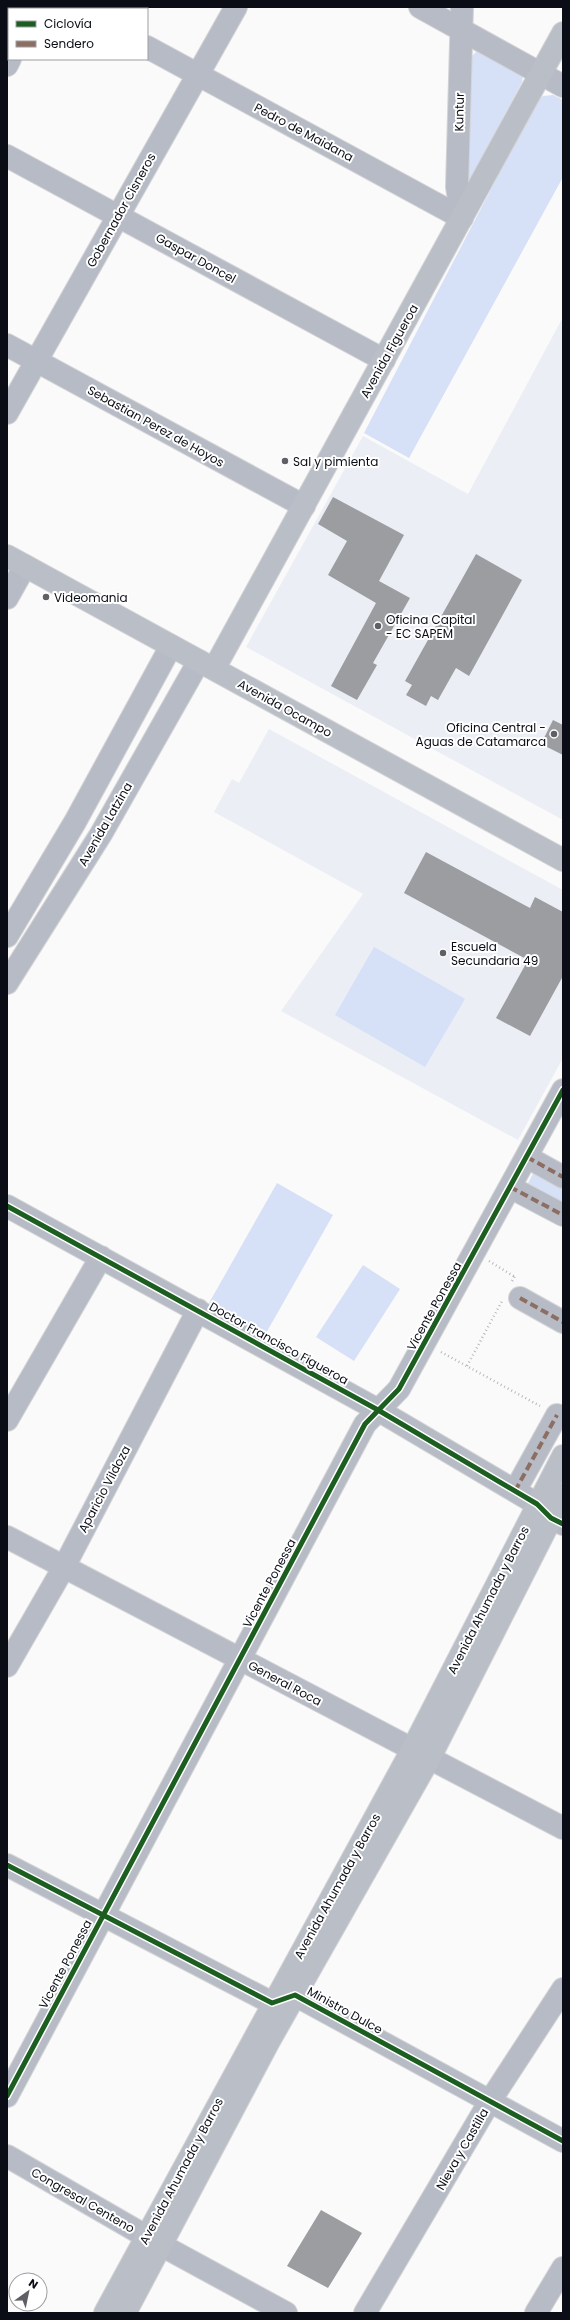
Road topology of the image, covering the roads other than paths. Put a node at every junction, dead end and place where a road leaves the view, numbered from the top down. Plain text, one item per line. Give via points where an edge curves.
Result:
1 (236, 7) edge
2 (420, 7) edge
3 (462, 7) edge
4 (461, 29) junction
5 (563, 33) edge
6 (148, 48) edge
7 (197, 74) junction
8 (541, 74) junction
9 (563, 86) edge
10 (7, 156) edge
11 (118, 216) junction
12 (462, 218) junction
13 (7, 345) edge
14 (384, 360) junction
15 (36, 361) junction
16 (7, 413) edge
17 (304, 506) junction
18 (16, 561) edge
19 (7, 598) edge
20 (171, 646) junction
21 (206, 665) junction
22 (563, 860) edge
23 (10, 923) edge
24 (40, 931) junction
25 (7, 983) edge
26 (563, 1090) edge
27 (528, 1157) junction
28 (563, 1177) edge
29 (510, 1187) junction
30 (7, 1206) edge
31 (563, 1215) edge
32 (101, 1258) junction
33 (512, 1292) road end
34 (198, 1310) junction
35 (563, 1322) edge
36 (378, 1410) junction
37 (556, 1415) road end
38 (7, 1420) edge
39 (563, 1456) edge
40 (515, 1491) junction
41 (563, 1495) edge
42 (550, 1515) edge
43 (7, 1538) edge
44 (64, 1568) junction
45 (239, 1659) junction
46 (7, 1666) edge
47 (421, 1754) junction
48 (563, 1828) edge
49 (7, 1865) edge
50 (102, 1915) junction
51 (563, 1989) edge
52 (295, 1995) junction
53 (272, 2003) junction
54 (7, 2096) edge
55 (490, 2101) junction
56 (563, 2141) edge
57 (7, 2156) edge
58 (154, 2241) junction
59 (563, 2268) edge
60 (105, 2313) edge
61 (125, 2313) edge
62 (286, 2313) edge
63 (365, 2313) edge
64 (536, 2313) edge

1 - 7 street, Gobernador Cisneros
2 - 4 street
3 - 4 street, Kuntur
4 - 8 street
4 - 12 street, Kuntur via 457,187
5 - 8 main road, Avenida Figueroa
6 - 7 street, Pedro de Maidana
7 - 11 street, Gobernador Cisneros
7 - 12 street, Pedro de Maidana
8 - 9 street
8 - 12 main road, Avenida Figueroa
10 - 11 street, Gaspar Doncel
11 - 14 street, Gaspar Doncel
11 - 15 street, Gobernador Cisneros
12 - 14 main road, Avenida Figueroa
13 - 15 street, Sebastian Perez de Hoyos
14 - 17 main road, Avenida Figueroa
15 - 16 street, Gobernador Cisneros
15 - 17 street, Sebastian Perez de Hoyos
17 - 21 main road, Avenida Figueroa
18 - 19 street
18 - 20 main road, Avenida Ocampo
20 - 21 main road, Avenida Ocampo
20 - 23 street via 75,822
21 - 22 main road, Avenida Ocampo
21 - 24 street, Avenida Latzina
23 - 24 street
24 - 25 street, Avenida Latzina
26 - 27 street, Vicente Ponessa
27 - 28 street
27 - 29 street, Vicente Ponessa
29 - 31 street
29 - 36 street, Vicente Ponessa via 399,1389
30 - 32 street, Doctor Francisco Figueroa
32 - 34 street, Doctor Francisco Figueroa
32 - 38 street
33 - 35 street
34 - 36 street, Doctor Francisco Figueroa
34 - 44 street, Aparicio Vildoza
36 - 40 street, Doctor Francisco Figueroa
36 - 45 street, Vicente Ponessa via 365,1424
37 - 40 street
39 - 42 main road, Avenida Ahumada y Barros
40 - 42 street, Doctor Francisco Figueroa
41 - 42 main road, Avenida Ahumada y Barros
42 - 47 main road, Avenida Ahumada y Barros
43 - 44 street, General Roca
44 - 45 street, General Roca
44 - 46 street, Aparicio Vildoza
45 - 47 street, General Roca
45 - 50 street, Vicente Ponessa
47 - 48 street, General Roca
47 - 52 main road, Avenida Ahumada y Barros
47 - 53 main road, Avenida Ahumada y Barros
49 - 50 street
50 - 53 street
50 - 54 street, Vicente Ponessa
51 - 55 street, Nieva y Castilla
52 - 53 street, Ministro Dulce
52 - 55 street, Ministro Dulce
52 - 58 main road, Avenida Ahumada y Barros
53 - 58 main road, Avenida Ahumada y Barros
55 - 56 street, Ministro Dulce
55 - 63 street, Nieva y Castilla
57 - 58 street, Congresal Centeno
58 - 60 main road, Avenida Ahumada y Barros
58 - 61 main road, Avenida Ahumada y Barros
58 - 62 street, Congresal Centeno
59 - 64 street

